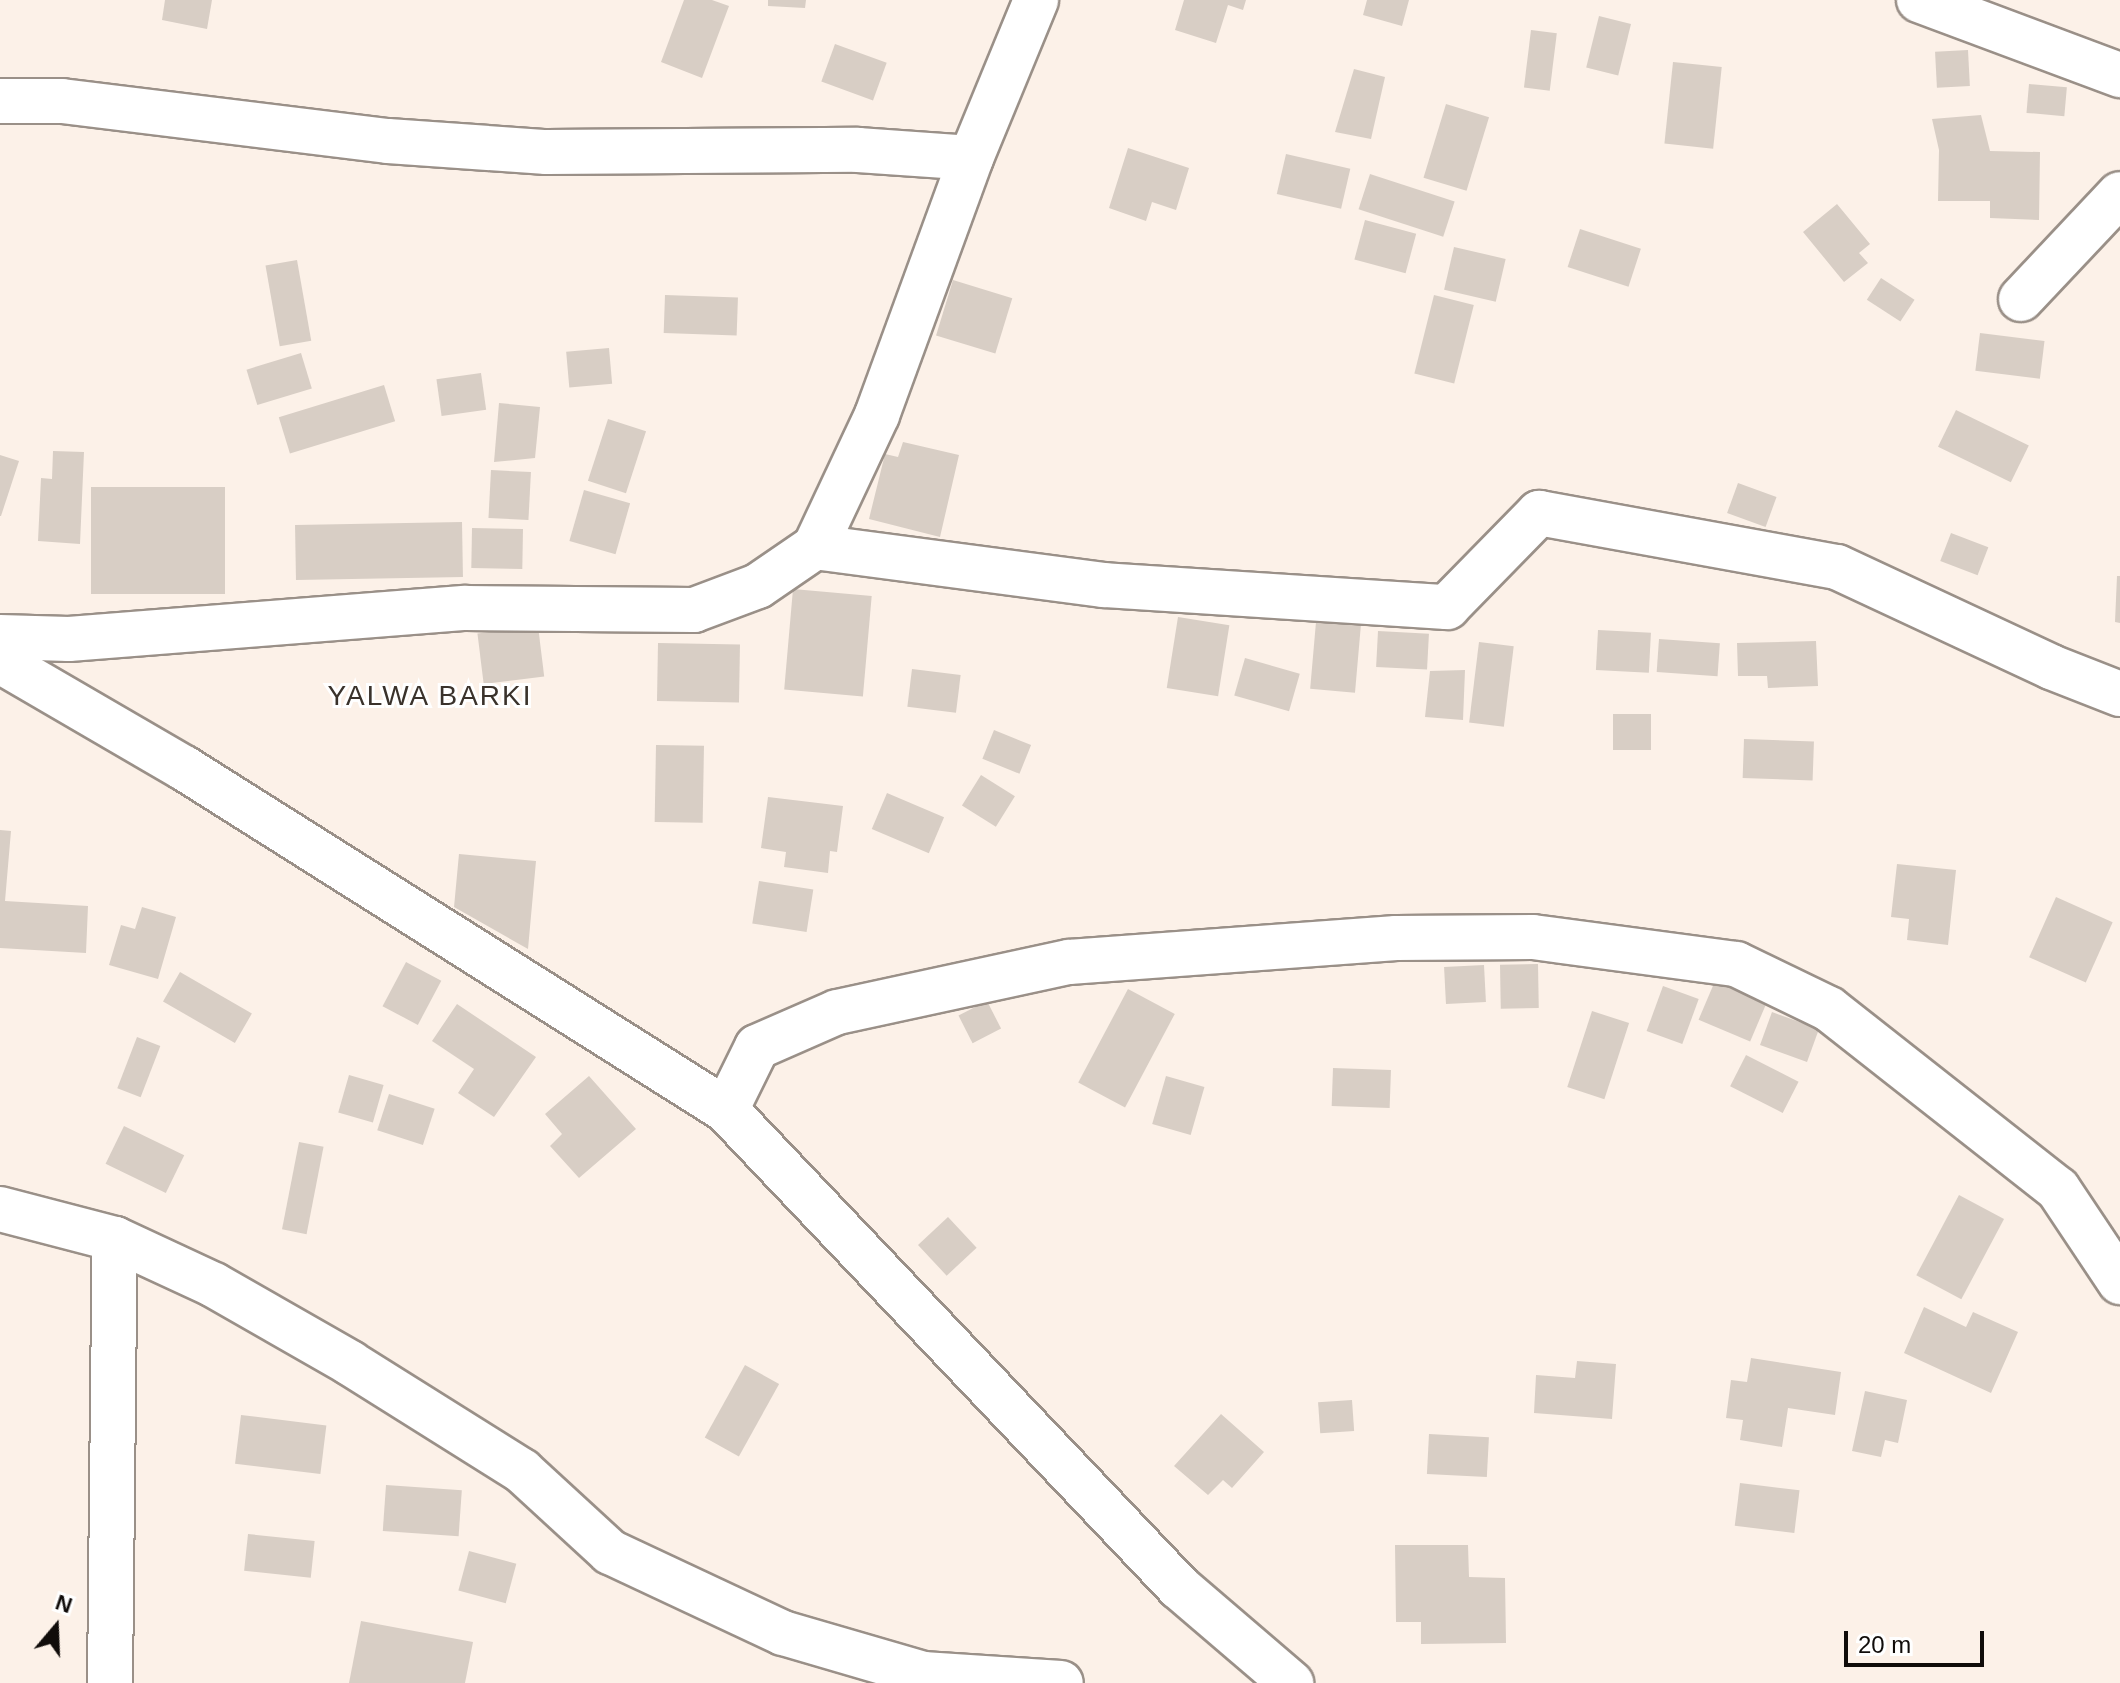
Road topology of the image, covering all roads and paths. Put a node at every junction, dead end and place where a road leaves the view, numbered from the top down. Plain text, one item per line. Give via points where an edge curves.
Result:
1 (1036, 0) edge
2 (1919, 0) edge
3 (2120, 75) edge
4 (0, 101) edge
5 (971, 158) junction
6 (2120, 194) edge
7 (2021, 299) dead end
8 (815, 547) junction
9 (0, 637) edge
10 (0, 661) edge
11 (2120, 694) edge
12 (726, 1110) junction
13 (0, 1209) edge
14 (115, 1239) junction
15 (2120, 1282) edge
16 (110, 1683) edge
17 (1061, 1683) edge
18 (1291, 1683) edge

1 - 5 street
2 - 3 street
4 - 5 street via 62,101 388,141 547,152 858,150
5 - 8 street via 877,415
6 - 7 street
8 - 9 street via 758,586 694,610 466,608 69,639
8 - 11 street via 1104,585 1447,607 1539,513 1837,567
10 - 12 street via 184,768
12 - 15 street via 757,1047 837,1012 1069,962 1396,938 1533,937 1736,964 1829,1009 2058,1189
12 - 18 street via 1179,1587
13 - 14 street
14 - 16 street
14 - 17 street via 214,1285 376,1379 522,1471 624,1559 783,1633 923,1674

